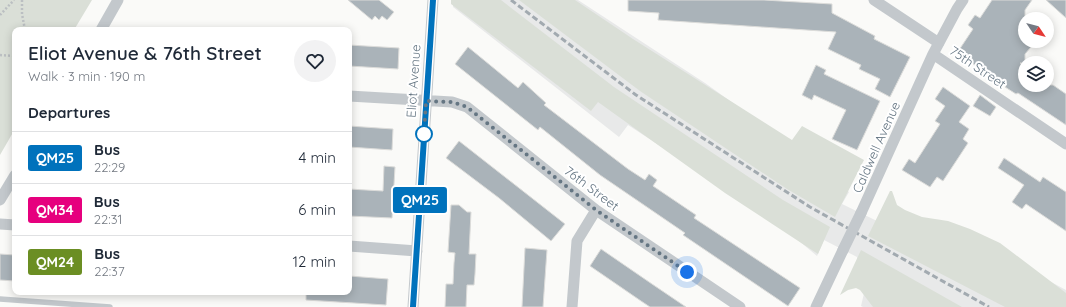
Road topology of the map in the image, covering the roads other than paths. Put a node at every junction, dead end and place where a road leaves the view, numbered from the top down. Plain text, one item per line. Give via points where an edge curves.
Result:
1 (118, 0) edge
2 (433, 0) edge
3 (874, 0) edge
4 (964, 0) edge
5 (103, 27) edge
6 (939, 43) junction
7 (934, 54) junction
8 (352, 96) edge
9 (426, 101) junction
10 (1066, 144) edge
11 (12, 179) edge
12 (0, 200) edge
13 (596, 210) junction
14 (0, 224) edge
15 (12, 225) edge
16 (352, 246) edge
17 (416, 251) junction
18 (0, 299) edge
19 (110, 307) edge
20 (413, 307) edge
21 (572, 307) edge
22 (740, 307) edge
23 (816, 307) edge

1 - 5 street
2 - 9 street, Eliot Avenue
3 - 6 street, 75th Street
4 - 6 street, Caldwell Avenue
6 - 7 street, Caldwell Avenue
7 - 10 street, 75th Street
7 - 23 street, Caldwell Avenue, bridge
8 - 9 street, 76th Street
9 - 13 street, 76th Street via 452,102 467,107
9 - 17 street, Eliot Avenue
11 - 12 street
13 - 21 street via 577,241
13 - 22 street, 76th Street
14 - 15 street
16 - 17 street
17 - 20 street, Eliot Avenue
18 - 19 lane

